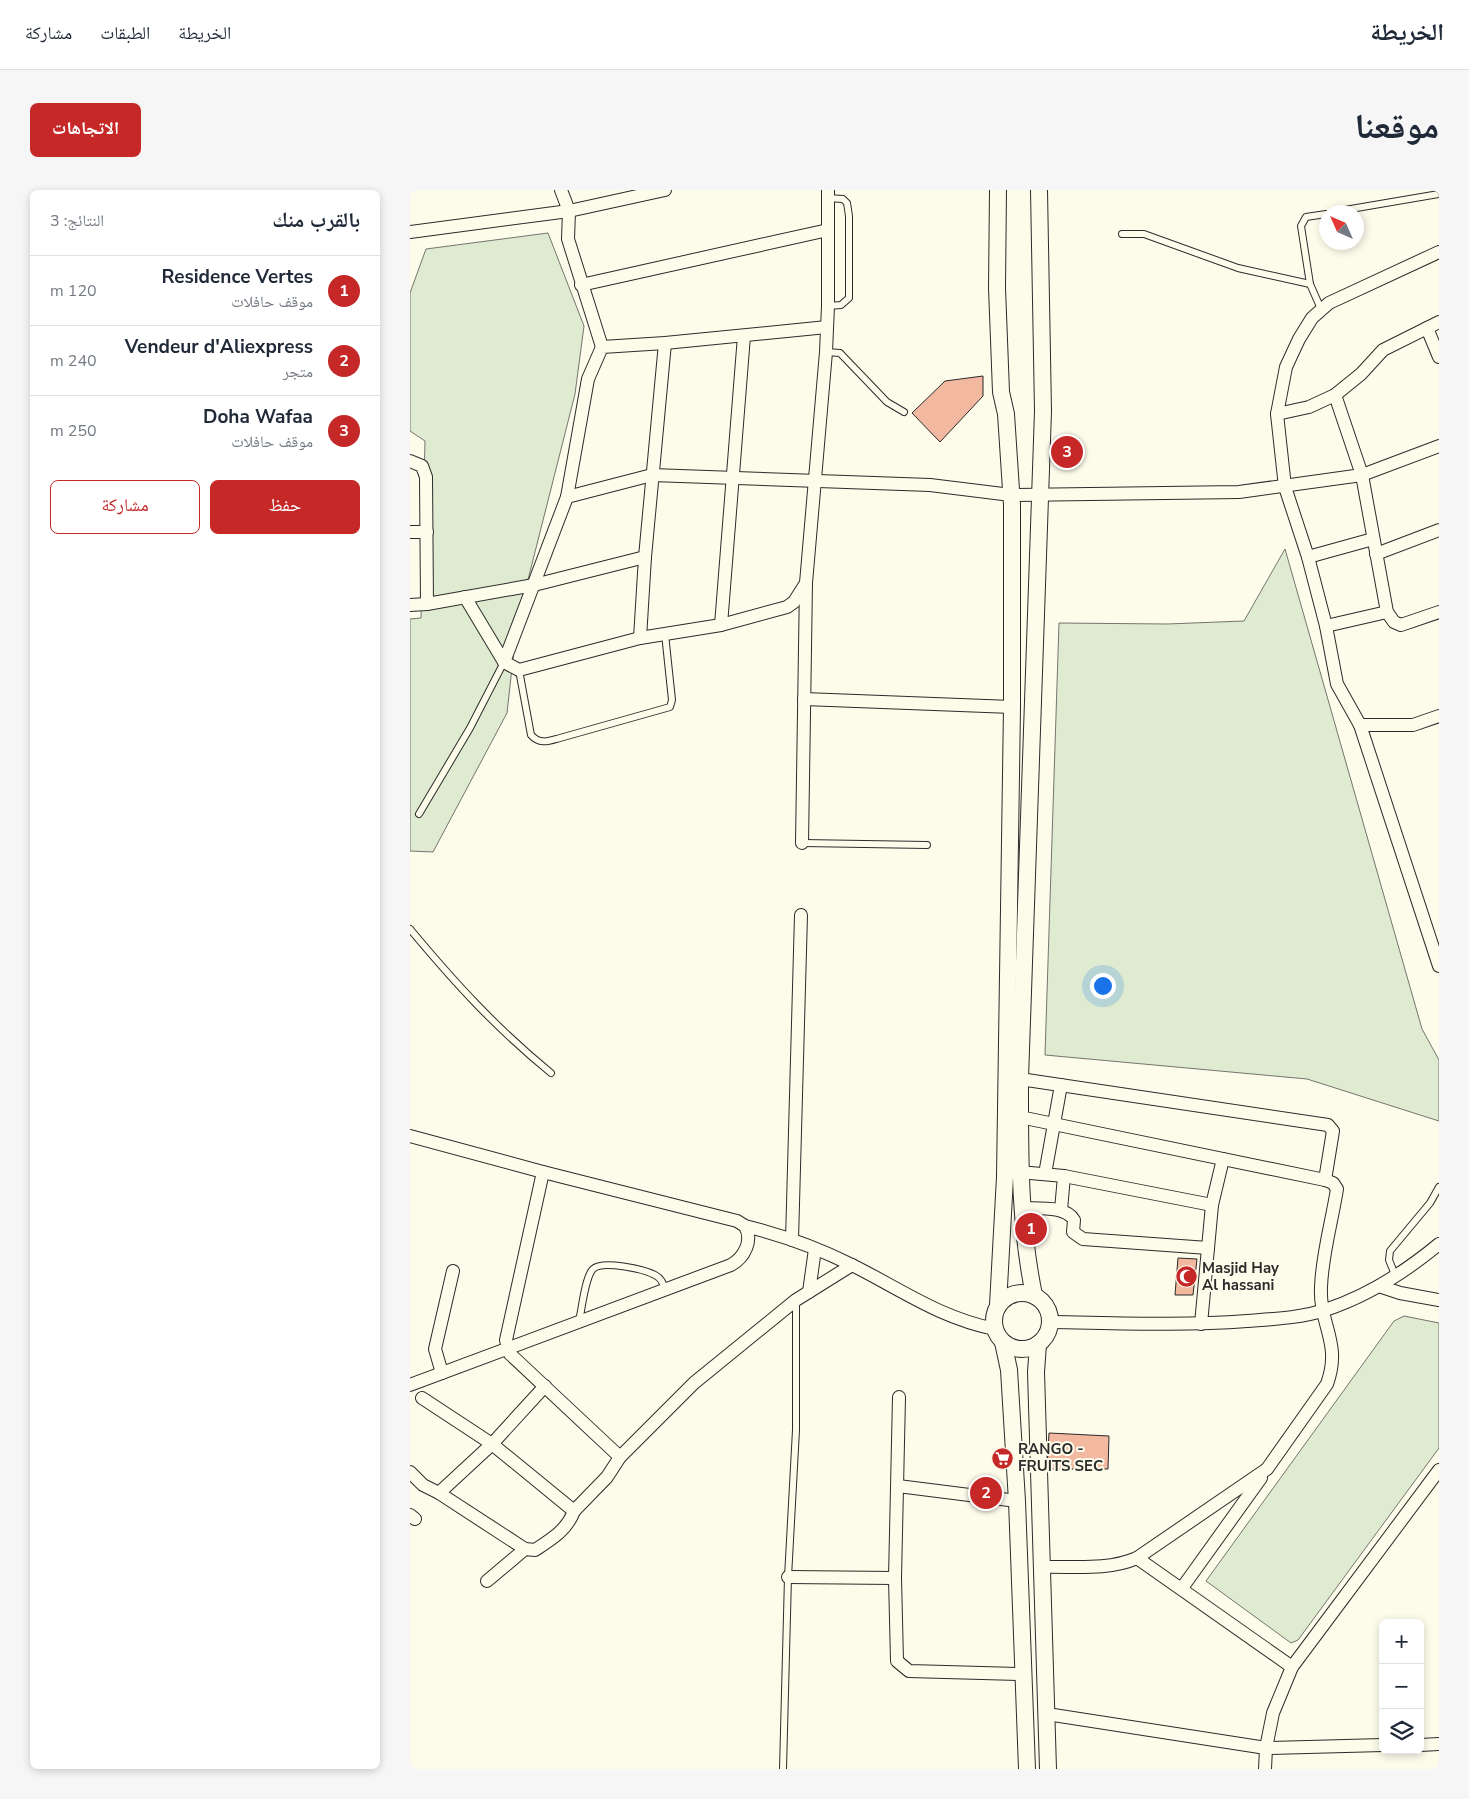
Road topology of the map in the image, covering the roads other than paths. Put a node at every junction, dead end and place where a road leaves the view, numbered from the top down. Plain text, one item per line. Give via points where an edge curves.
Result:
1 (561, 190) edge
2 (665, 190) edge
3 (998, 190) edge
4 (1039, 190) edge
5 (827, 194) edge
6 (1439, 194) edge
7 (1364, 207) edge
8 (569, 211) junction
9 (1319, 215) edge
10 (828, 230) junction
11 (410, 232) edge
12 (1122, 234) dead end
13 (1439, 252) edge
14 (1310, 284) junction
15 (582, 285) junction
16 (828, 306) junction
17 (1321, 310) junction
18 (1433, 325) edge
19 (827, 327) junction
20 (744, 336) junction
21 (665, 343) junction
22 (602, 347) junction
23 (826, 352) junction
24 (1439, 357) edge
25 (1335, 395) junction
26 (904, 412) dead end
27 (1277, 414) junction
28 (1439, 446) edge
29 (410, 461) edge
30 (652, 475) junction
31 (1362, 475) junction
32 (731, 479) junction
33 (816, 481) junction
34 (1285, 487) junction
35 (1010, 495) junction
36 (1040, 495) junction
37 (567, 497) junction
38 (1439, 530) edge
39 (410, 532) edge
40 (427, 532) junction
41 (1373, 539) junction
42 (1376, 554) junction
43 (1308, 556) junction
44 (645, 557) junction
45 (806, 583) junction
46 (534, 585) junction
47 (465, 598) junction
48 (427, 604) junction
49 (410, 605) edge
50 (1387, 612) junction
51 (1439, 612) edge
52 (721, 625) junction
53 (1326, 626) junction
54 (665, 634) junction
55 (640, 638) junction
56 (504, 662) junction
57 (519, 670) junction
58 (804, 699) junction
59 (1012, 707) junction
60 (1439, 716) edge
61 (1360, 725) junction
62 (419, 814) dead end
63 (802, 843) joint
64 (927, 845) dead end
65 (801, 915) dead end
66 (410, 930) edge
67 (1439, 966) edge
68 (551, 1073) dead end
69 (1020, 1079) junction
70 (1062, 1085) junction
71 (1020, 1117) junction
72 (1053, 1124) junction
73 (410, 1136) edge
74 (1223, 1159) junction
75 (543, 1172) junction
76 (1019, 1172) junction
77 (1045, 1174) junction
78 (1064, 1176) junction
79 (1325, 1180) junction
80 (1439, 1187) edge
81 (1212, 1205) junction
82 (1021, 1208) junction
83 (1061, 1210) junction
84 (745, 1226) junction
85 (792, 1240) junction
86 (1439, 1244) edge
87 (1208, 1248) junction
88 (815, 1249) junction
89 (852, 1265) junction
90 (453, 1271) dead end
91 (1396, 1277) junction
92 (1379, 1286) junction
93 (665, 1291) junction
94 (808, 1292) junction
95 (1034, 1295) junction
96 (796, 1300) junction
97 (1439, 1300) edge
98 (998, 1305) junction
99 (1324, 1310) junction
100 (579, 1322) junction
101 (1050, 1322) junction
102 (1200, 1324) junction
103 (999, 1335) junction
104 (1038, 1344) junction
105 (506, 1348) junction
106 (442, 1373) junction
107 (410, 1384) edge
108 (544, 1386) junction
109 (899, 1396) dead end
110 (422, 1398) dead end
111 (492, 1444) junction
112 (620, 1457) junction
113 (1267, 1469) junction
114 (1439, 1470) edge
115 (410, 1472) edge
116 (898, 1486) junction
117 (439, 1493) junction
118 (1017, 1500) junction
119 (574, 1511) junction
120 (525, 1548) junction
121 (1137, 1558) junction
122 (1041, 1567) junction
123 (788, 1577) junction
124 (896, 1578) junction
125 (487, 1581) dead end
126 (1182, 1588) junction
127 (1292, 1666) junction
128 (1022, 1674) junction
129 (1047, 1714) junction
130 (1439, 1744) edge
131 (1379, 1745) edge
132 (1424, 1745) edge
133 (1266, 1748) junction
134 (784, 1769) edge
135 (1027, 1769) edge
136 (1048, 1769) edge
137 (1265, 1769) edge

1 - 8 street
2 - 8 street
3 - 35 street via 1000,392 1006,414
4 - 36 street via 1043,411
5 - 10 street
5 - 16 lane via 843,199 849,216 849,298 841,305
6 - 7 lane
8 - 11 street
8 - 15 street via 568,239
9 - 14 lane via 1306,217 1301,226
10 - 15 street
10 - 16 street
12 - 14 lane via 1144,234 1238,268
13 - 17 street via 1329,303
14 - 17 lane
15 - 22 street
16 - 19 street
17 - 27 street via 1312,318 1286,366
18 - 24 street
18 - 25 street via 1383,350
19 - 20 street
19 - 23 street
20 - 21 street
20 - 32 street
21 - 22 street
21 - 30 street
22 - 37 street via 588,380
23 - 26 lane via 840,353 887,402
23 - 33 street
25 - 27 street via 1309,407
25 - 31 street
27 - 34 street
28 - 31 street
29 - 40 street via 422,466 426,476
30 - 32 street
30 - 37 street
30 - 44 street
31 - 34 street
31 - 41 street
32 - 33 street
32 - 52 street
33 - 35 street via 930,486
33 - 45 street
34 - 36 street via 1240,492
34 - 43 street
35 - 36 street
35 - 59 street
36 - 69 street
37 - 46 street
38 - 42 street
39 - 40 street
40 - 48 street
41 - 42 street
41 - 43 street
42 - 50 street
43 - 53 street
44 - 46 street
44 - 55 street
45 - 52 street via 787,607
45 - 58 street
46 - 47 street
46 - 56 street
47 - 48 street
47 - 56 street
48 - 49 street
50 - 51 street via 1394,622 1401,625
50 - 53 street
52 - 54 street
53 - 61 street via 1337,684
54 - 55 street
54 - 57 lane via 670,707 560,738 543,742 531,735
55 - 57 street
56 - 57 street
56 - 62 lane via 470,728
58 - 59 street
58 - 63 street
59 - 98 street via 1005,1177
60 - 61 street via 1413,725
61 - 67 street
63 - 64 lane
65 - 85 street
66 - 68 lane via 444,972 510,1040
69 - 70 street
69 - 71 street
70 - 72 street
70 - 79 street via 1328,1125 1333,1131
71 - 72 street
71 - 76 street
72 - 74 street
72 - 77 street
73 - 75 street
74 - 79 street
74 - 81 street
75 - 84 street via 729,1219
75 - 105 street
76 - 77 street
76 - 82 street
77 - 78 street
78 - 81 street
78 - 83 street
79 - 99 street via 1337,1189 1321,1287
80 - 91 lane via 1430,1203 1390,1251 1390,1264
81 - 87 street
82 - 83 street
82 - 95 street
83 - 87 street via 1071,1215 1074,1232 1083,1239
84 - 85 street
84 - 93 street via 748,1240 737,1262
85 - 88 street
86 - 91 street
87 - 102 street
88 - 89 street
88 - 94 street
89 - 94 street
89 - 103 street via 954,1318
90 - 106 street via 435,1350
91 - 92 street
92 - 97 street
92 - 99 street
93 - 100 street
93 - 100 lane via 654,1274 608,1264 598,1265 589,1274
94 - 96 street
95 - 98 street via 1026,1292 1010,1295
95 - 101 street via 1046,1306
96 - 112 street via 694,1383
96 - 123 lane via 796,1430
98 - 103 street via 993,1320
99 - 102 street via 1287,1318
99 - 113 street via 1332,1343 1332,1371 1323,1390
100 - 105 street
101 - 102 street
101 - 104 street
103 - 104 street via 1016,1348
103 - 118 street via 1009,1370
104 - 122 street
105 - 106 street
105 - 108 street
106 - 107 street
108 - 111 street
108 - 112 street
109 - 116 street
110 - 111 street
111 - 117 street
111 - 119 street
112 - 119 street
113 - 121 street
113 - 126 street
114 - 127 street
115 - 117 street via 422,1485
116 - 118 street
116 - 124 street
117 - 120 street
118 - 128 street
119 - 120 street via 569,1524 560,1532 535,1550
120 - 125 street
121 - 122 street via 1122,1565
121 - 126 street
122 - 129 street
123 - 124 street
123 - 134 lane
124 - 128 street via 895,1654 902,1666 909,1671
126 - 127 street
127 - 133 street via 1273,1713
128 - 135 street
129 - 133 street
129 - 136 street
130 - 132 street
131 - 133 street
133 - 137 street

